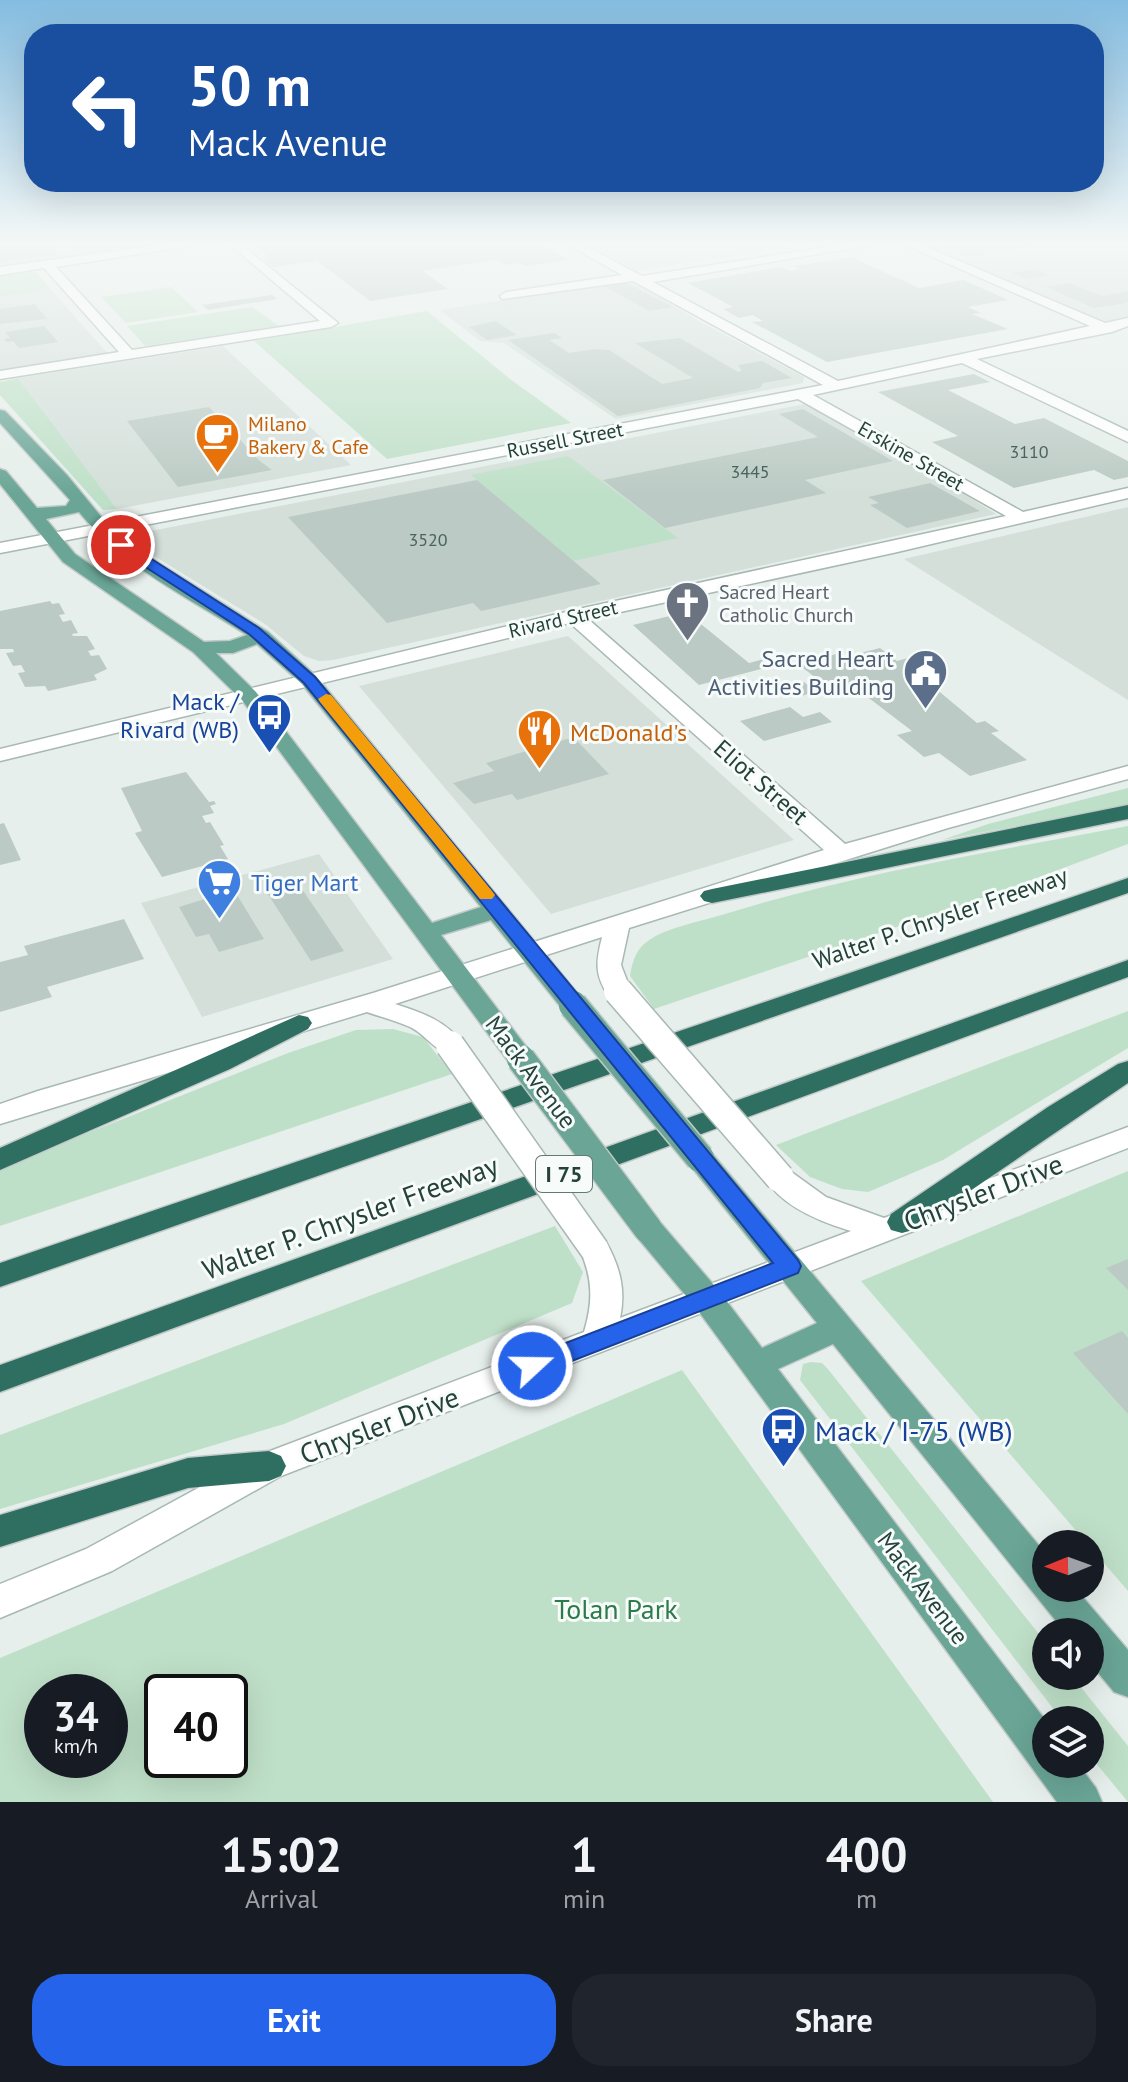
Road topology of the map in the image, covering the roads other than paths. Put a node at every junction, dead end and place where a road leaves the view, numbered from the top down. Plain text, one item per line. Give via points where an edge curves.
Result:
1 (104, 327) edge
2 (304, 327) edge
3 (729, 327) edge
4 (1103, 327) joint
5 (1127, 337) edge
6 (129, 355) junction
7 (961, 357) junction
8 (0, 375) edge
9 (833, 384) junction
10 (800, 394) junction
11 (0, 414) edge
12 (1128, 437) edge
13 (0, 474) edge
14 (1128, 493) edge
15 (78, 500) junction
16 (29, 511) junction
17 (1021, 518) junction
18 (102, 529) junction
19 (50, 539) junction
20 (0, 548) edge
21 (148, 563) junction
22 (97, 579) junction
23 (574, 616) junction
24 (261, 636) junction
25 (200, 648) junction
26 (309, 680) junction
27 (249, 696) junction
28 (0, 755) edge
29 (1128, 772) edge
30 (1128, 812) edge
31 (841, 853) junction
32 (1128, 885) edge
33 (712, 896) junction
34 (497, 910) junction
35 (617, 925) junction
36 (427, 932) junction
37 (529, 952) junction
38 (1128, 968) edge
39 (459, 974) junction
40 (367, 1003) junction
41 (299, 1023) junction
42 (1128, 1070) edge
43 (0, 1114) edge
44 (1128, 1137) edge
45 (0, 1160) edge
46 (893, 1226) junction
47 (789, 1266) junction
48 (0, 1275) edge
49 (708, 1300) junction
50 (839, 1327) junction
51 (597, 1342) junction
52 (756, 1365) junction
53 (0, 1379) edge
54 (269, 1466) junction
55 (0, 1531) edge
56 (1032, 1564) edge
57 (0, 1601) edge
58 (1064, 1602) edge
59 (1077, 1618) edge
60 (1104, 1651) edge
61 (1128, 1679) edge
62 (1032, 1735) edge
63 (1064, 1778) edge
64 (1082, 1802) edge

1 - 6 street
2 - 6 street
3 - 9 street
4 - 5 street
4 - 7 street, Russell Street
6 - 8 street
7 - 9 street, Russell Street
7 - 12 street
9 - 10 street, Russell Street
10 - 17 street, Erskine Street
10 - 18 street, Russell Street
11 - 15 main road
13 - 16 main road, Mack Avenue
14 - 17 street, Rivard Street
15 - 16 main road via 72,510 56,514
15 - 18 main road
16 - 19 main road, Mack Avenue
17 - 23 street, Rivard Street
18 - 19 street, Russell Street
18 - 21 main road
19 - 20 street, Russell Street
19 - 22 main road, Mack Avenue
21 - 22 main road via 113,567
21 - 24 main road
22 - 25 main road, Mack Avenue
23 - 26 street, Rivard Street
23 - 31 street, Eliot Street
24 - 25 main road via 233,647
24 - 26 main road
25 - 27 main road, Mack Avenue
26 - 27 street, Rivard Street
26 - 34 main road
27 - 28 street, Rivard Street
27 - 36 main road, Mack Avenue
29 - 31 street
30 - 33 highway
31 - 33 street
32 - 48 highway, Walter P. Chrysler Freeway
33 - 35 street
34 - 36 main road
34 - 37 main road
35 - 37 street
35 - 46 street, bridge via 608,965 618,991 780,1178 823,1210
36 - 39 main road, Mack Avenue
37 - 39 street
37 - 47 main road, bridge
38 - 53 highway, Walter P. Chrysler Freeway / I 75
39 - 40 street
39 - 49 main road, Mack Avenue, bridge via 648,1229
40 - 41 street
40 - 51 street, bridge via 422,1022 450,1045 595,1250 604,1268 609,1305
41 - 43 street
41 - 45 highway
42 - 46 highway
44 - 46 street, Chrysler Drive
46 - 47 street, Chrysler Drive
47 - 49 street, Chrysler Drive
47 - 50 main road
49 - 51 street, Chrysler Drive
49 - 52 main road, Mack Avenue
50 - 52 main road
50 - 56 main road
51 - 54 street, Chrysler Drive
52 - 62 main road, Mack Avenue
54 - 55 highway via 188,1473
54 - 57 street, Chrysler Drive via 99,1560
58 - 59 main road
60 - 61 main road
63 - 64 main road

